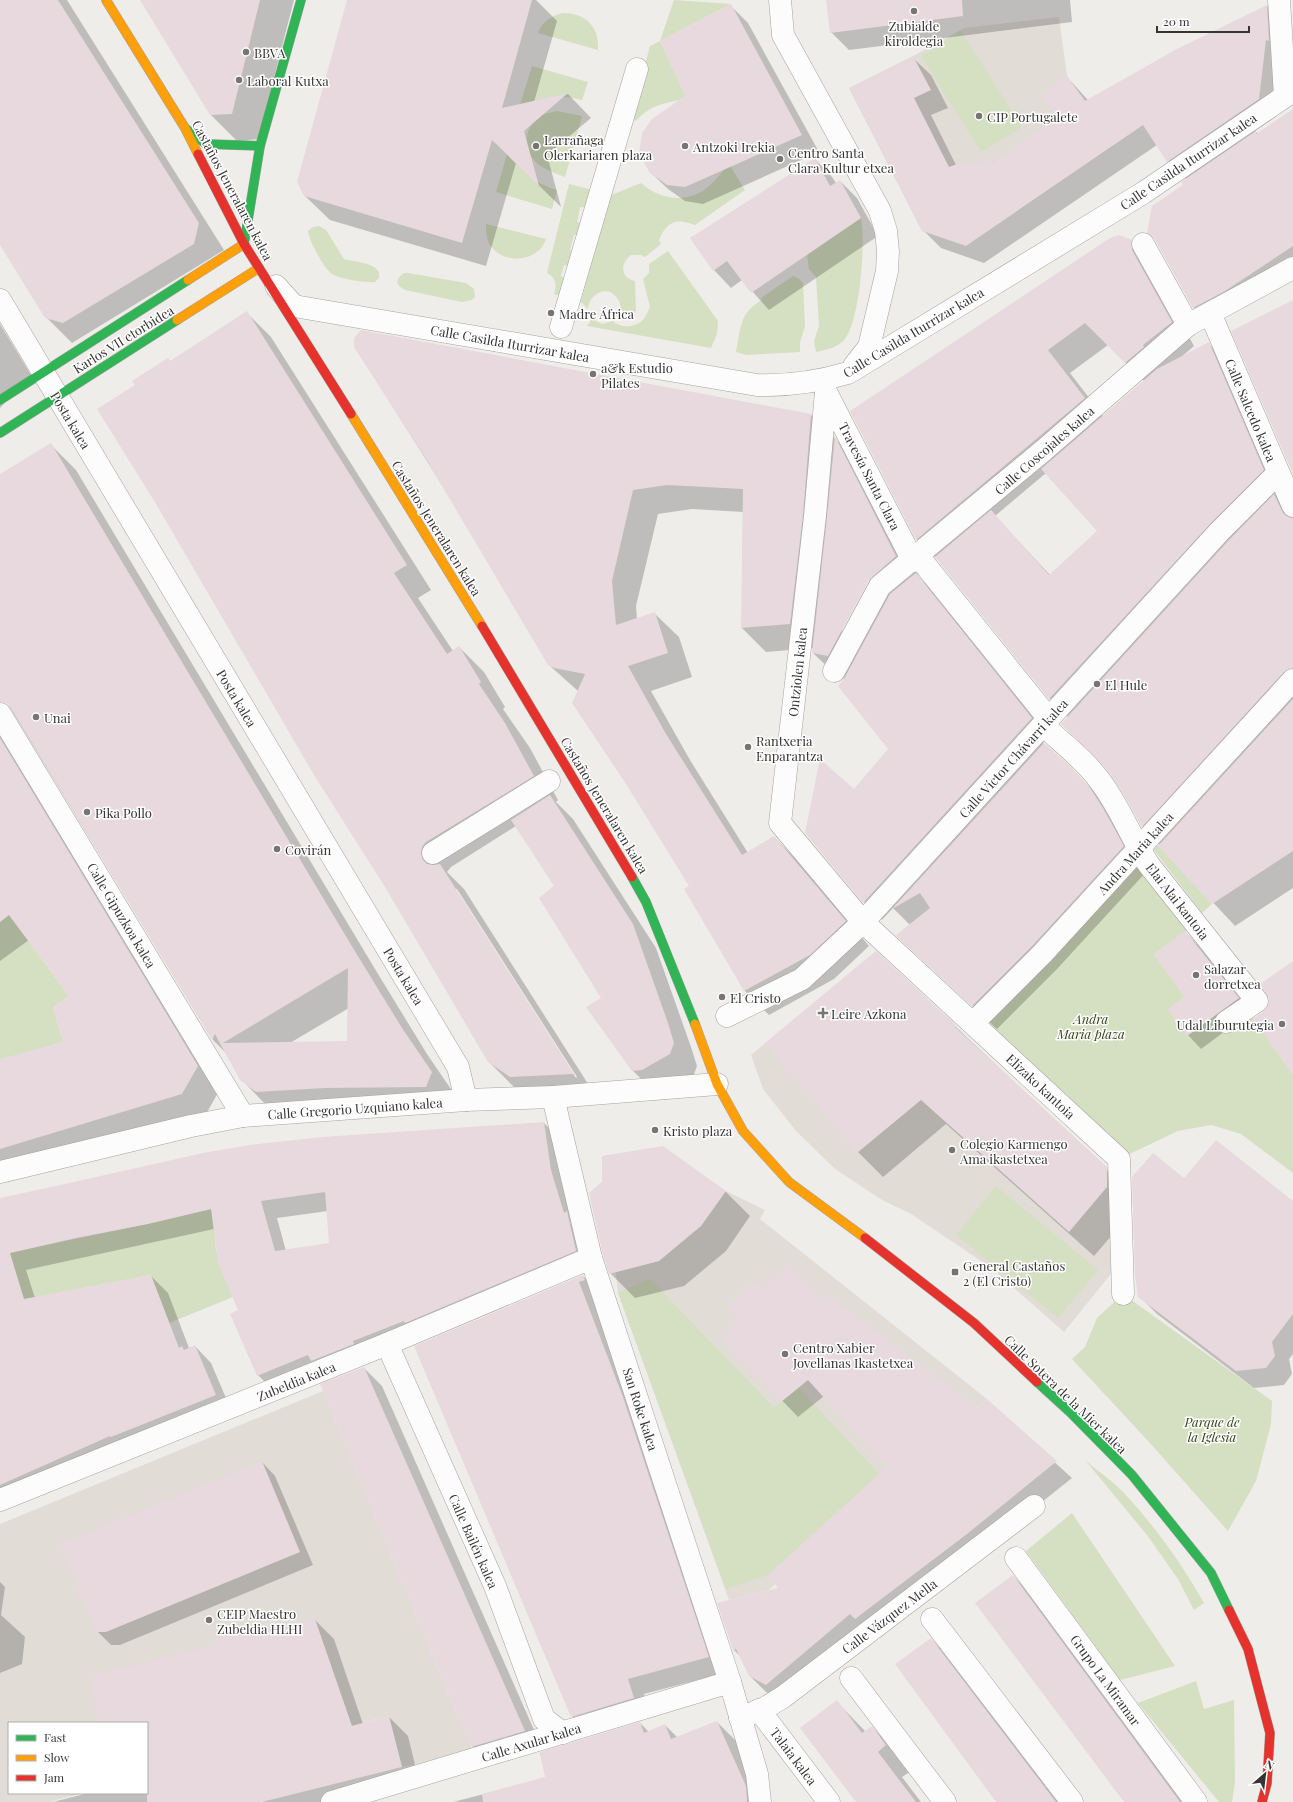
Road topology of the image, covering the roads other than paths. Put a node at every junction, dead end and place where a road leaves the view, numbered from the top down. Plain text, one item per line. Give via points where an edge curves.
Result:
1 (106, 0) edge
2 (301, 0) edge
3 (780, 0) edge
4 (1279, 0) edge
5 (637, 69) dead end
6 (1289, 93) edge
7 (185, 128) junction
8 (260, 146) junction
9 (260, 207) dead end
10 (244, 244) junction
11 (1143, 244) dead end
12 (259, 260) junction
13 (1293, 268) edge
14 (0, 300) edge
15 (1210, 313) junction
16 (1188, 325) junction
17 (562, 326) dead end
18 (43, 373) junction
19 (848, 373) junction
20 (826, 392) joint
21 (57, 397) junction
22 (0, 400) edge
23 (0, 433) edge
24 (1278, 473) junction
25 (1293, 506) edge
26 (916, 558) junction
27 (834, 671) dead end
28 (1293, 680) edge
29 (0, 714) edge
30 (1046, 722) junction
31 (549, 781) dead end
32 (1138, 848) junction
33 (433, 853) dead end
34 (863, 922) junction
35 (727, 1016) dead end
36 (1226, 1022) dead end
37 (974, 1023) junction
38 (717, 1084) junction
39 (553, 1097) junction
40 (466, 1100) junction
41 (242, 1116) junction
42 (0, 1172) edge
43 (591, 1258) junction
44 (1123, 1294) dead end
45 (387, 1344) junction
46 (0, 1500) edge
47 (1034, 1506) dead end
48 (1016, 1558) dead end
49 (932, 1619) dead end
50 (851, 1678) dead end
51 (730, 1682) junction
52 (750, 1714) junction
53 (563, 1732) junction
54 (332, 1802) edge
55 (760, 1802) edge
56 (829, 1802) edge
57 (945, 1802) edge
58 (1072, 1802) edge
59 (1196, 1802) edge
60 (1262, 1802) edge

1 - 7 street, Castaños Jeneralaren kalea
2 - 8 street
3 - 19 street via 783,34 880,211 886,231 887,271 869,347
4 - 6 street
5 - 17 street
6 - 19 street, Calle Casilda Iturrizar kalea via 1143,193
7 - 8 street via 206,144
7 - 10 street, Castaños Jeneralaren kalea
8 - 9 street
8 - 10 street
10 - 12 street, Castaños Jeneralaren kalea
10 - 18 street, Karlos VII etorbidea
11 - 16 street
12 - 19 street, Calle Casilda Iturrizar kalea via 294,306 757,386 788,386 823,381
12 - 21 street, Karlos VII etorbidea
12 - 38 street, Castaños Jeneralaren kalea via 520,689 646,902
13 - 15 street, Calle Coscojales kalea
14 - 18 street, Posta kalea
15 - 16 street, Calle Coscojales kalea
15 - 24 street, Calle Salcedo kalea
16 - 26 street, Calle Coscojales kalea
18 - 21 street, Posta kalea
18 - 22 street, Karlos VII etorbidea
20 - 26 street, Travesía Santa Clara
20 - 34 street, Ontziolen kalea via 815,516 780,823
21 - 23 street, Karlos VII etorbidea
21 - 40 street, Posta kalea via 458,1067
24 - 25 street, Calle Salcedo kalea
24 - 30 street, Calle Víctor Chávarri kalea via 1219,532
26 - 27 street, Calle Coscojales kalea via 880,586
26 - 30 street, Travesía Santa Clara
28 - 32 street, Andra Maria kalea
29 - 41 street, Calle Gipuzkoa kalea
30 - 32 street, Elai Alai kantoia via 1101,781
30 - 34 street, Calle Víctor Chávarri kalea
31 - 33 street
32 - 36 street, Elai Alai kantoia via 1257,1001
32 - 37 street, Andra Maria kalea via 1042,954
34 - 35 street, Calle Víctor Chávarri kalea via 802,978
34 - 37 street, Elizako kantoia
37 - 44 street, Elizako kantoia via 1119,1159
38 - 39 street, Calle Gregorio Uzquiano kalea
38 - 60 street, Calle Sotera de la Mier kalea via 742,1131 789,1182 974,1323 1132,1475 1210,1573 1248,1649 1270,1733 1267,1783
39 - 40 street, Calle Gregorio Uzquiano kalea
39 - 43 street, San Roke kalea
40 - 41 street, Calle Gregorio Uzquiano kalea
41 - 42 street, Calle Gregorio Uzquiano kalea
43 - 45 street, Zubeldia kalea
43 - 51 street, San Roke kalea
45 - 46 street, Zubeldia kalea
45 - 53 street, Calle Bailén kalea via 495,1586 544,1719
47 - 52 street, Calle Vázquez Mella via 783,1697
48 - 59 street, Grupo La Miramar
49 - 58 street
50 - 57 street
51 - 52 street, San Roke kalea
51 - 53 street, Calle Axular kalea
52 - 55 street, San Roke kalea
52 - 56 street, Talaia kalea
53 - 54 street, Calle Axular kalea

